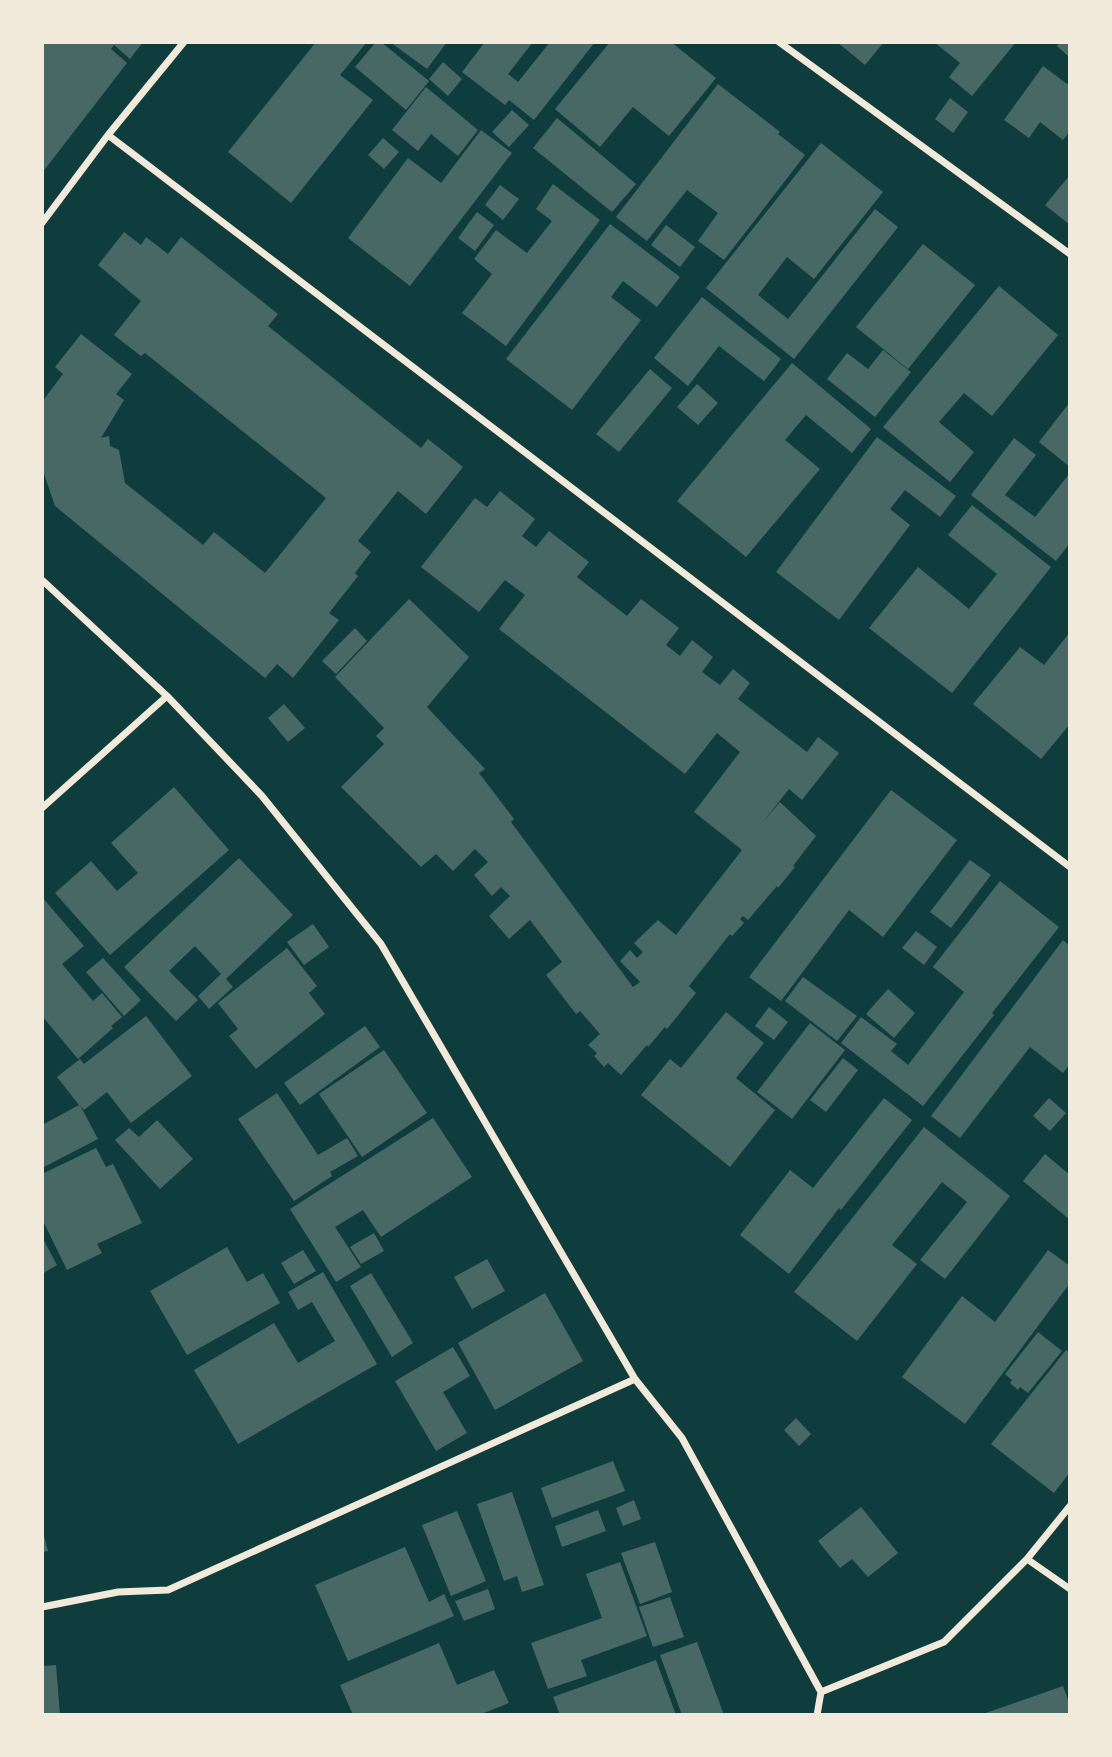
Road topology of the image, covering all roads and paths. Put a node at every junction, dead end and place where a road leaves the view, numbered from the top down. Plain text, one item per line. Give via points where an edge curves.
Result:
1 (184, 42) edge
2 (779, 42) edge
3 (108, 135) junction
4 (42, 223) edge
5 (1070, 254) edge
6 (42, 580) edge
7 (167, 696) junction
8 (42, 808) edge
9 (1070, 867) edge
10 (635, 1379) junction
11 (1070, 1506) edge
12 (1027, 1559) junction
13 (1070, 1590) edge
14 (42, 1607) edge
15 (821, 1692) junction
16 (817, 1715) edge

1 - 3 street
2 - 5 street
3 - 4 street
3 - 9 street
6 - 7 street
7 - 8 street
7 - 10 street via 262,796 381,944
10 - 14 street via 168,1590 118,1592
10 - 15 street via 682,1438
11 - 12 street
12 - 13 street
12 - 15 street via 944,1642
15 - 16 street

